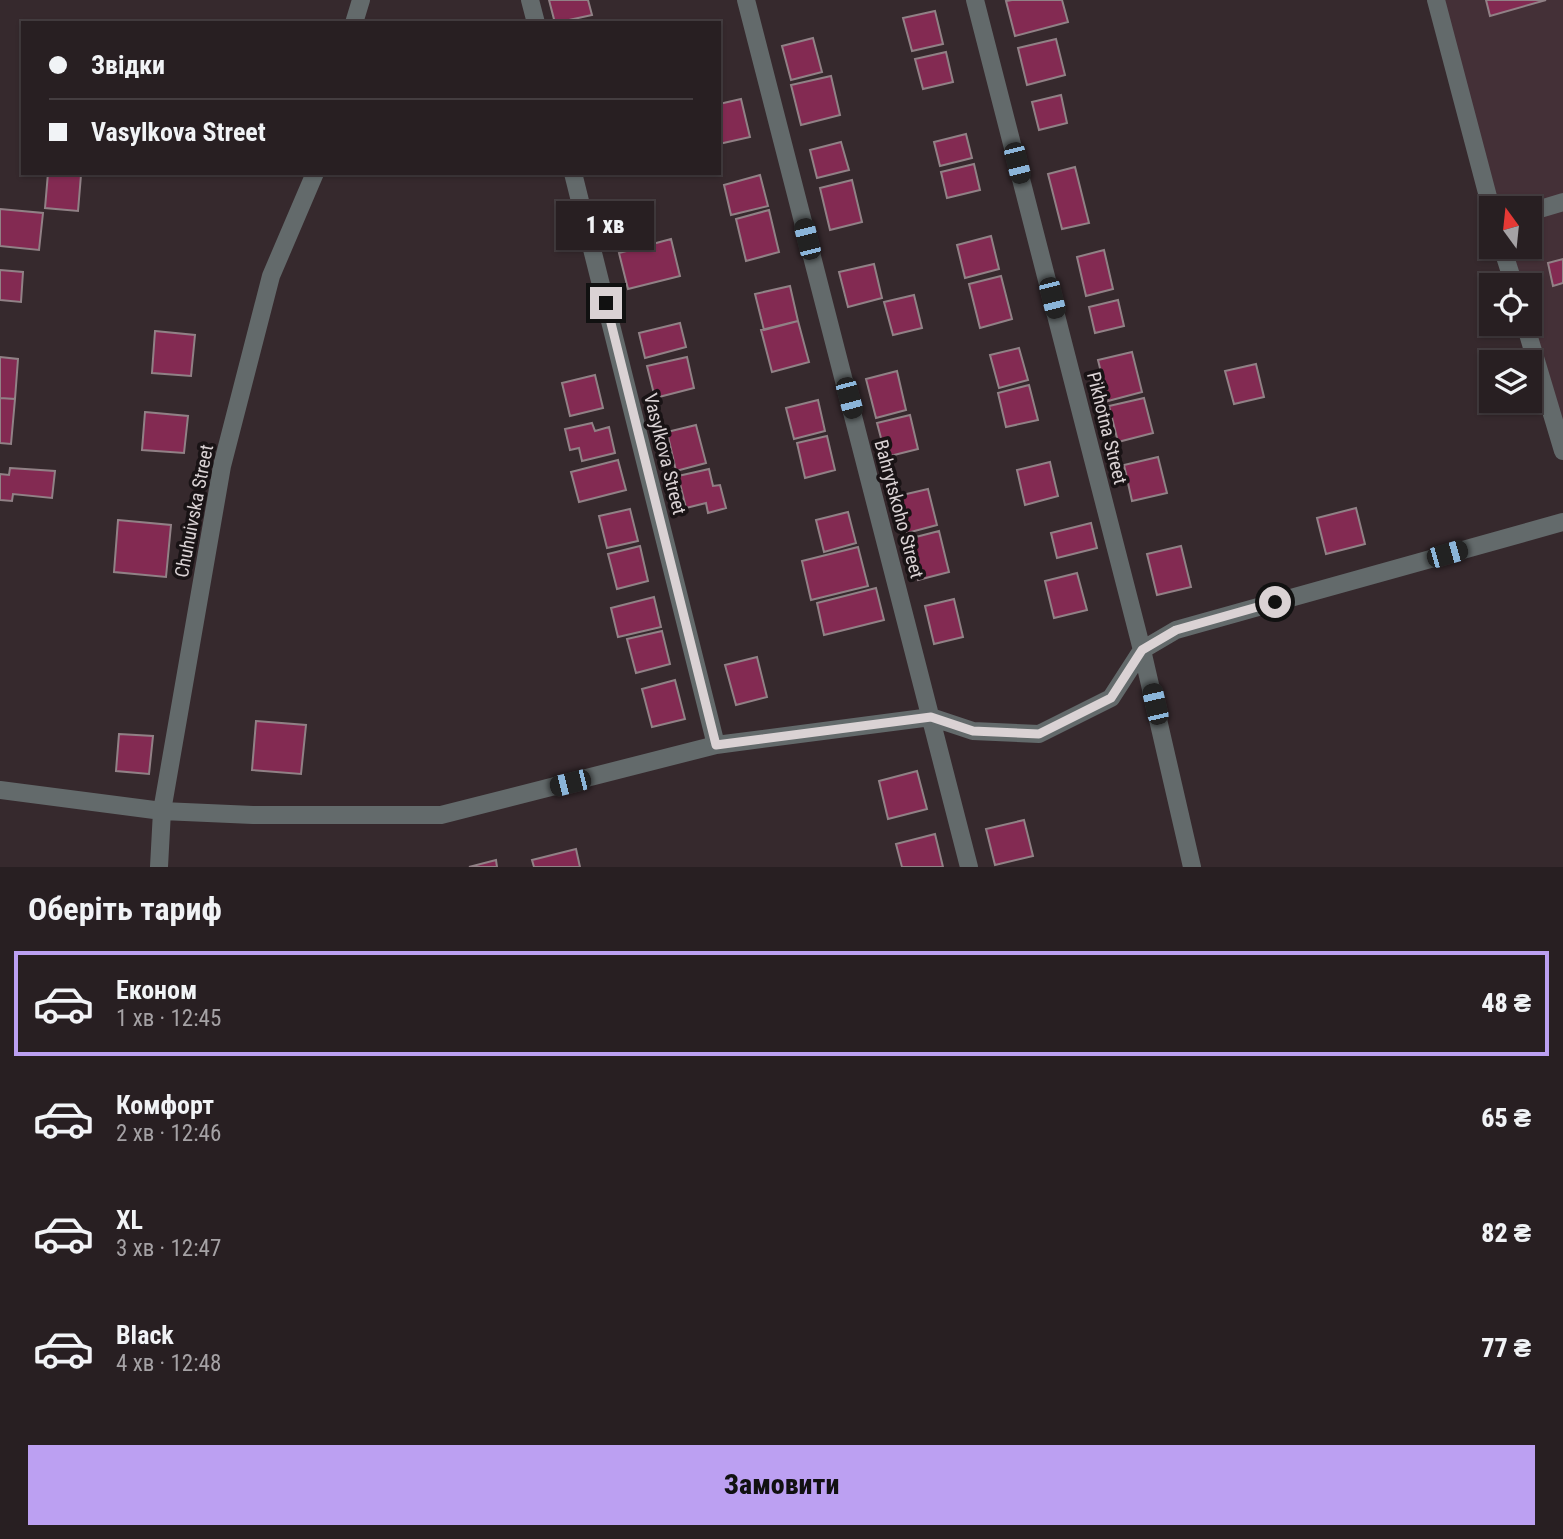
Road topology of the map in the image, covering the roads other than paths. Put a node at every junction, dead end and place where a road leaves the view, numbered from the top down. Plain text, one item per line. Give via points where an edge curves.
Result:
1 (361, 0) edge
2 (530, 0) edge
3 (746, 0) edge
4 (975, 0) edge
5 (1436, 0) edge
6 (355, 21) edge
7 (535, 21) edge
8 (314, 175) edge
9 (574, 175) edge
10 (1488, 196) edge
11 (1563, 202) edge
12 (1542, 208) edge
13 (1529, 336) edge
14 (1563, 452) edge
15 (1563, 522) edge
16 (1142, 650) junction
17 (931, 717) junction
18 (716, 745) junction
19 (0, 790) edge
20 (162, 811) junction
21 (159, 867) edge
22 (969, 867) edge
23 (1192, 867) edge

1 - 6 street
2 - 7 street
3 - 17 street, Bahrytskoho Street
4 - 16 street, Pikhotna Street
5 - 10 street
8 - 20 street, Chuhuivska Street via 271,276 222,466
9 - 18 street, Vasylkova Street
11 - 12 street
13 - 14 street
15 - 16 street via 1176,630
16 - 17 street via 1111,698 1039,734 973,731
16 - 23 street, Pikhotna Street
17 - 18 street
17 - 22 street, Bahrytskoho Street
18 - 20 street via 441,815
19 - 20 street
20 - 21 street, Chuhuivska Street

